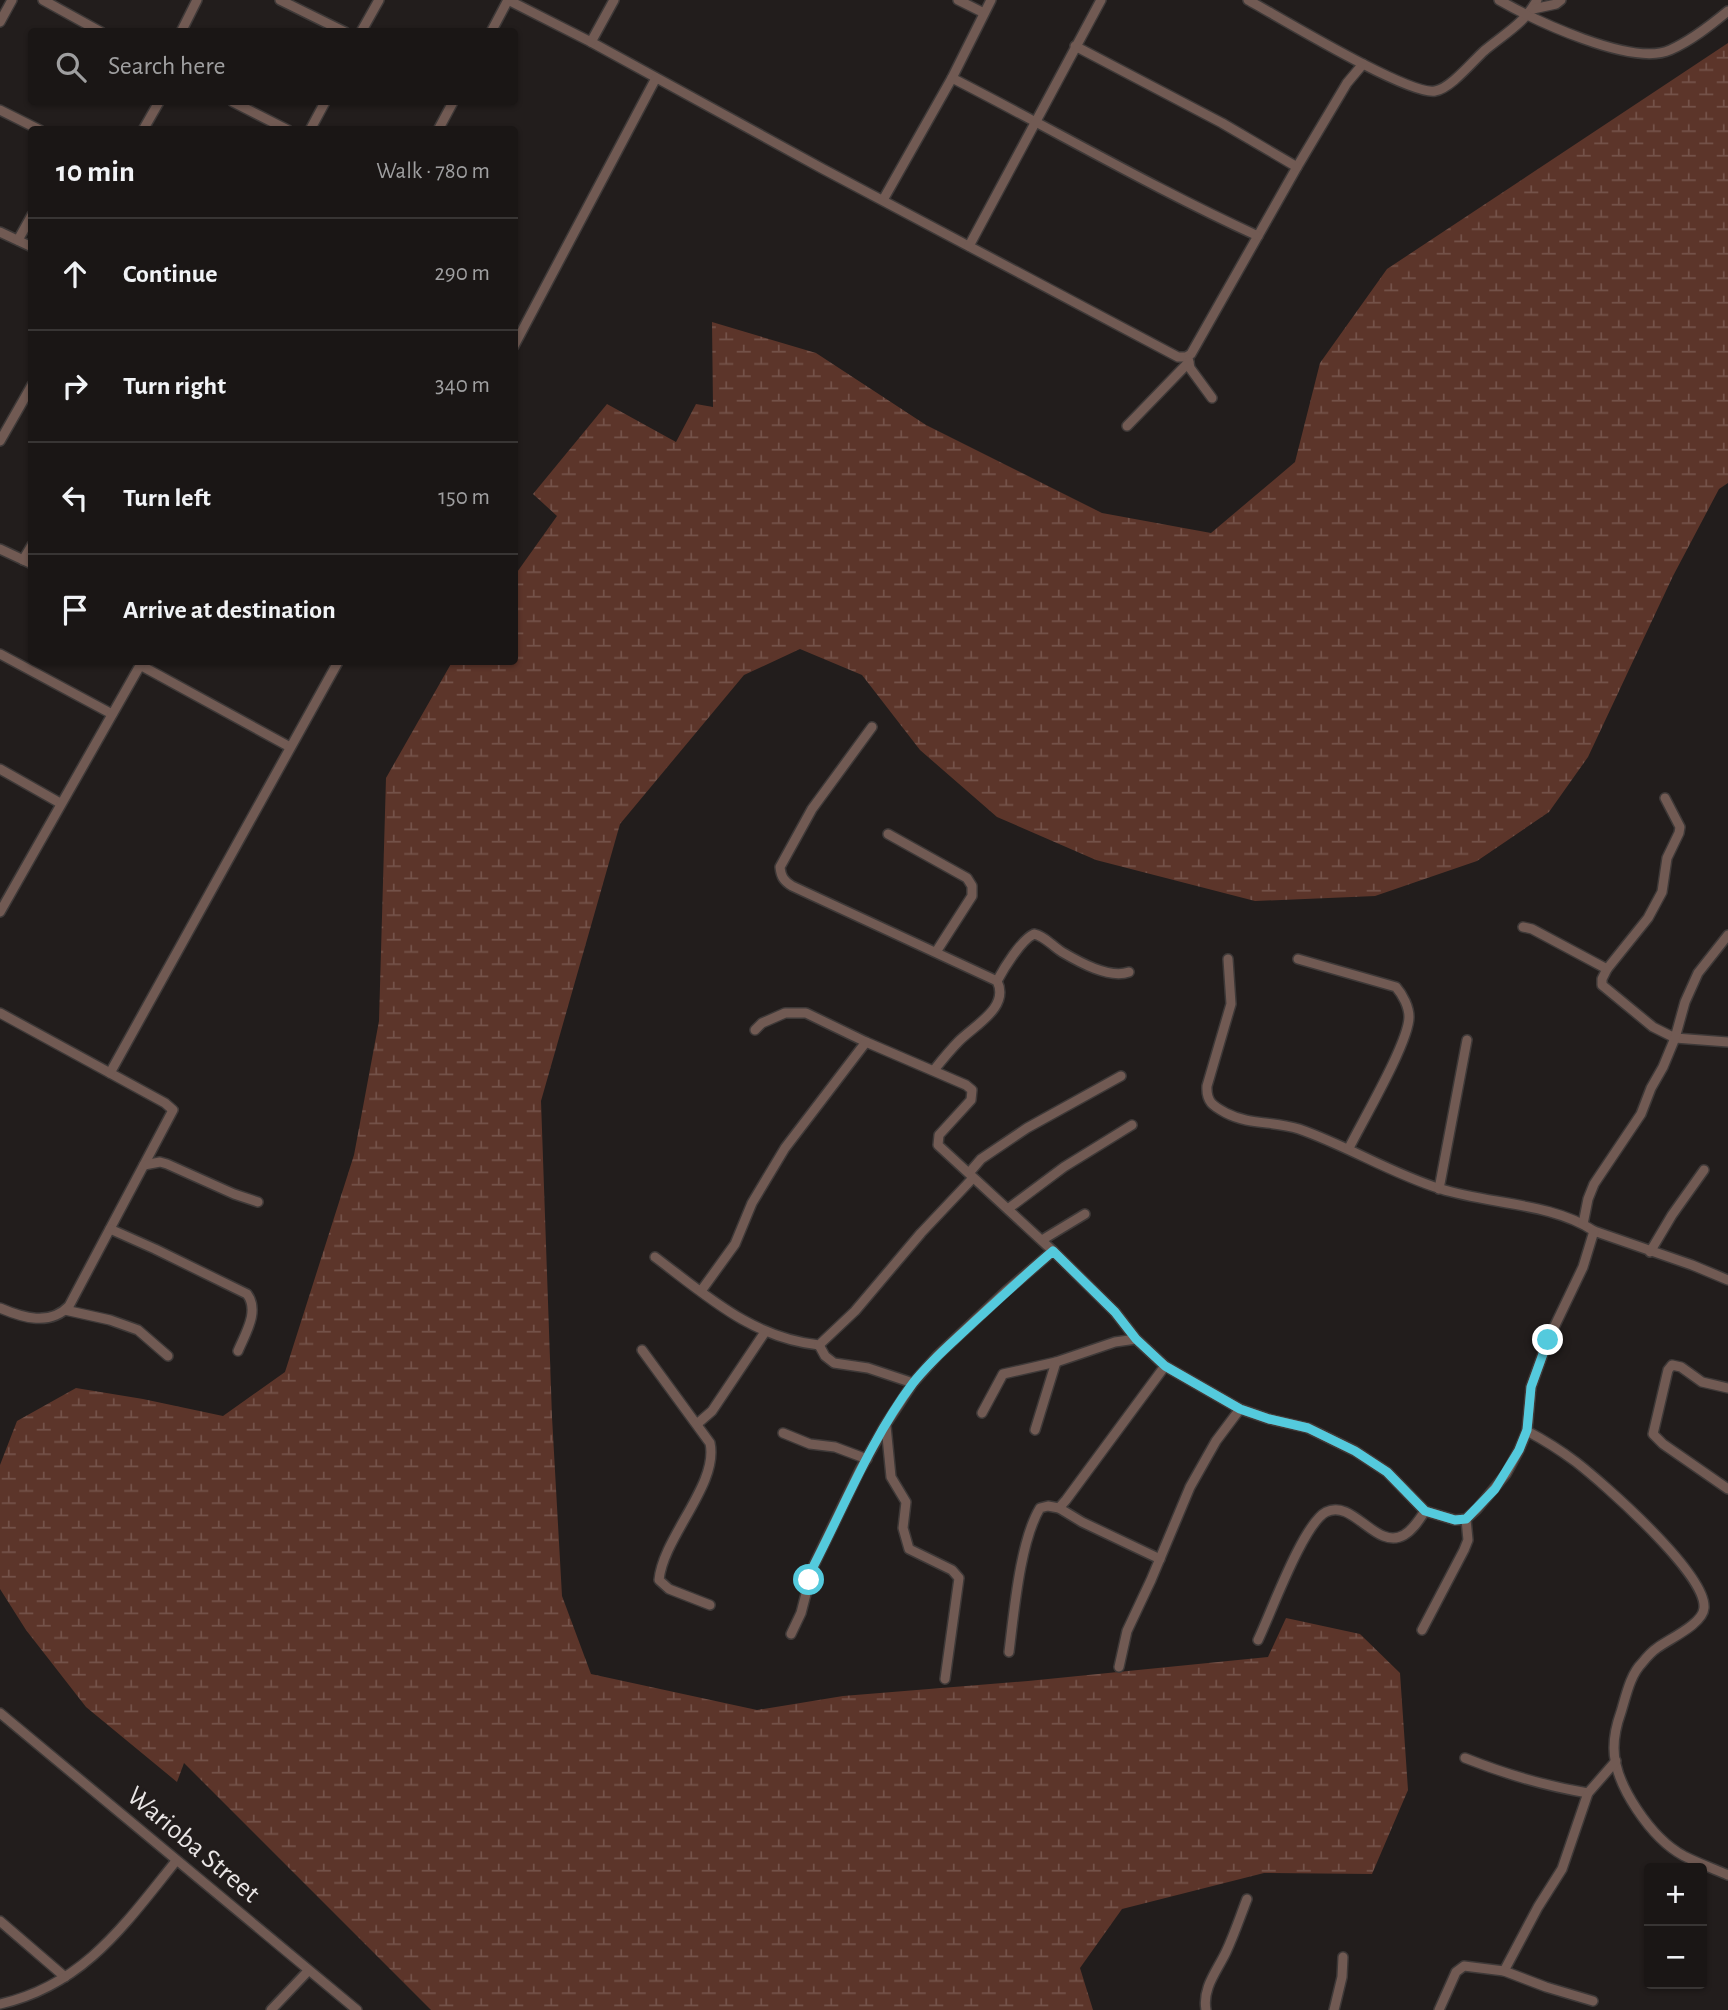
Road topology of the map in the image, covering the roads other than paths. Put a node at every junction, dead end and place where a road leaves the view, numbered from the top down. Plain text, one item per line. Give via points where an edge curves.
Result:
1 (12, 0) edge
2 (43, 0) edge
3 (197, 0) edge
4 (280, 0) edge
5 (380, 0) edge
6 (508, 0) edge
7 (614, 0) edge
8 (958, 0) edge
9 (991, 0) edge
10 (1101, 0) edge
11 (1248, 0) edge
12 (1499, 0) edge
13 (1561, 0) edge
14 (1533, 8) edge
15 (1728, 11) edge
16 (984, 13) junction
17 (0, 22) edge
18 (94, 28) edge
19 (183, 28) edge
20 (337, 28) edge
21 (363, 28) edge
22 (493, 28) edge
23 (591, 42) junction
24 (1075, 47) junction
25 (1363, 64) junction
26 (656, 78) junction
27 (952, 78) junction
28 (157, 105) edge
29 (239, 105) edge
30 (323, 105) edge
31 (451, 105) edge
32 (0, 110) edge
33 (1035, 120) junction
34 (32, 126) edge
35 (145, 126) edge
36 (280, 126) edge
37 (312, 126) edge
38 (440, 126) edge
39 (1297, 167) junction
40 (883, 200) junction
41 (28, 222) edge
42 (0, 232) edge
43 (1258, 236) junction
44 (18, 240) junction
45 (28, 245) edge
46 (969, 246) junction
47 (518, 338) edge
48 (1189, 359) junction
49 (28, 392) edge
50 (1212, 398) dead end
51 (1127, 426) dead end
52 (0, 441) edge
53 (0, 549) edge
54 (27, 562) edge
55 (0, 654) edge
56 (140, 665) edge
57 (145, 665) edge
58 (336, 665) edge
59 (112, 714) junction
60 (872, 727) dead end
61 (290, 747) junction
62 (0, 769) edge
63 (1665, 797) dead end
64 (60, 803) junction
65 (888, 834) dead end
66 (0, 912) edge
67 (1523, 927) dead end
68 (1728, 935) edge
69 (936, 952) junction
70 (1228, 959) dead end
71 (1298, 959) dead end
72 (1608, 969) junction
73 (1129, 972) dead end
74 (997, 981) junction
75 (0, 1013) edge
76 (755, 1030) dead end
77 (1675, 1038) junction
78 (1468, 1040) dead end
79 (866, 1042) junction
80 (1728, 1042) edge
81 (934, 1070) junction
82 (110, 1073) junction
83 (1121, 1076) dead end
84 (1132, 1125) dead end
85 (1349, 1148) junction
86 (144, 1165) junction
87 (1704, 1170) dead end
88 (971, 1176) junction
89 (1439, 1189) junction
90 (258, 1202) dead end
91 (1009, 1208) junction
92 (1085, 1214) dead end
93 (1583, 1224) junction
94 (110, 1229) junction
95 (1594, 1231) junction
96 (1042, 1240) junction
97 (1053, 1251) junction
98 (1650, 1252) junction
99 (655, 1257) dead end
100 (1728, 1280) edge
101 (701, 1291) junction
102 (0, 1308) edge
103 (65, 1310) junction
104 (765, 1332) junction
105 (1136, 1339) junction
106 (819, 1345) junction
107 (642, 1350) dead end
108 (238, 1351) dead end
109 (168, 1356) dead end
110 (1056, 1362) junction
111 (1165, 1366) junction
112 (913, 1383) junction
113 (1728, 1388) edge
114 (1240, 1409) junction
115 (982, 1413) dead end
116 (697, 1424) junction
117 (886, 1424) junction
118 (1035, 1430) dead end
119 (1527, 1430) junction
120 (783, 1433) dead end
121 (867, 1459) junction
122 (1728, 1489) edge
123 (1059, 1508) junction
124 (1425, 1511) junction
125 (1466, 1519) junction
126 (1160, 1559) junction
127 (710, 1605) dead end
128 (1422, 1630) dead end
129 (791, 1634) dead end
130 (1258, 1640) dead end
131 (1009, 1652) dead end
132 (1119, 1667) dead end
133 (945, 1679) dead end
134 (0, 1713) edge
135 (1465, 1758) dead end
136 (1616, 1761) junction
137 (1588, 1793) junction
138 (176, 1861) junction
139 (1728, 1875) edge
140 (1247, 1899) dead end
141 (0, 1922) edge
142 (1343, 1956) dead end
143 (308, 1971) junction
144 (1504, 1971) junction
145 (65, 1977) junction
146 (1592, 2001) dead end
147 (0, 2004) edge
148 (271, 2010) edge
149 (357, 2010) edge
150 (1206, 2010) edge
151 (1334, 2010) edge
152 (1439, 2010) edge

1 - 17 street
2 - 18 street
3 - 19 street
4 - 20 street
5 - 21 street
6 - 22 street
6 - 23 street
7 - 23 street
8 - 16 street
9 - 16 street
10 - 24 street
11 - 25 street
12 - 14 street
13 - 14 street
14 - 15 street via 1572,35 1645,54 1669,51
14 - 25 street via 1443,89 1419,90
16 - 27 street
23 - 26 street
24 - 33 street
24 - 39 street
25 - 39 street
26 - 40 street
26 - 47 street
27 - 33 street
27 - 40 street
28 - 35 street
29 - 36 street
30 - 37 street
31 - 38 street
32 - 34 street
33 - 43 street via 1181,201
33 - 46 street
39 - 43 street
40 - 46 street
41 - 44 street
42 - 44 street
43 - 48 street
44 - 45 street
46 - 48 street
48 - 50 street
48 - 51 street
49 - 52 street
53 - 54 street
55 - 59 street
56 - 59 street
57 - 61 street
58 - 61 street
59 - 64 street
60 - 69 street via 812,809 781,873 792,886
61 - 82 street
62 - 64 street
63 - 72 street via 1680,827 1667,858 1662,892
64 - 66 street
65 - 69 street via 967,878 972,886 972,896
67 - 72 street
68 - 77 street via 1698,973
69 - 74 street
70 - 85 street via 1231,1004 1206,1097 1249,1122 1277,1123
71 - 85 street via 1396,988 1408,1009 1403,1039
72 - 77 street via 1602,979 1604,988 1653,1027
73 - 74 street via 1106,972 1034,934
74 - 81 street via 1000,998 991,1013 958,1041
75 - 82 street
76 - 79 street via 796,1011
77 - 80 street
77 - 93 street via 1641,1114 1594,1184
78 - 89 street
79 - 81 street
79 - 101 street via 785,1148 752,1203 735,1244
81 - 88 street via 972,1090 971,1100 938,1141
82 - 86 street via 173,1110
83 - 88 street via 1027,1128 981,1159
84 - 91 street
85 - 89 street
86 - 90 street via 167,1164
86 - 94 street
87 - 98 street
88 - 91 street
88 - 106 street via 855,1311
89 - 93 street
91 - 96 street
92 - 96 street
93 - 95 street
94 - 103 street
94 - 108 street via 247,1294 253,1312
95 - 98 street
95 - 119 street via 1531,1387
96 - 97 street
97 - 105 street
97 - 112 street via 937,1355
98 - 100 street
99 - 101 street
101 - 104 street via 735,1317
102 - 103 street via 50,1318
103 - 109 street via 138,1331
104 - 106 street
104 - 116 street via 712,1411
105 - 110 street
105 - 111 street
106 - 112 street via 834,1363
107 - 116 street
110 - 115 street via 1003,1374
110 - 118 street
111 - 114 street
111 - 123 street
112 - 117 street
113 - 122 street via 1702,1382 1672,1365 1653,1434
114 - 124 street via 1308,1428 1355,1451 1387,1472
114 - 126 street via 1202,1463
116 - 127 street via 710,1443 712,1462 663,1561 659,1580 669,1589
117 - 121 street
117 - 133 street via 891,1477 906,1502 902,1528 909,1549 959,1578
119 - 125 street via 1506,1474
119 - 136 street via 1574,1461 1655,1534 1686,1571 1704,1603 1701,1615 1638,1666 1617,1724
120 - 121 street
121 - 129 street via 813,1567
123 - 126 street
123 - 131 street via 1040,1508 1030,1527
124 - 125 street
124 - 130 street via 1397,1538 1388,1538 1337,1509 1324,1512 1296,1557
125 - 128 street via 1468,1540
126 - 132 street via 1127,1630
134 - 138 street, Warioba Street
135 - 137 street via 1504,1773
136 - 137 street
136 - 139 street via 1648,1826 1683,1856
137 - 144 street via 1562,1869
138 - 143 street, Warioba Street
138 - 145 street via 97,1955
140 - 150 street via 1209,1985
141 - 145 street
142 - 151 street
143 - 148 street
143 - 149 street, Warioba Street
144 - 146 street
144 - 152 street via 1464,1966 1456,1972
145 - 147 street via 40,1992

